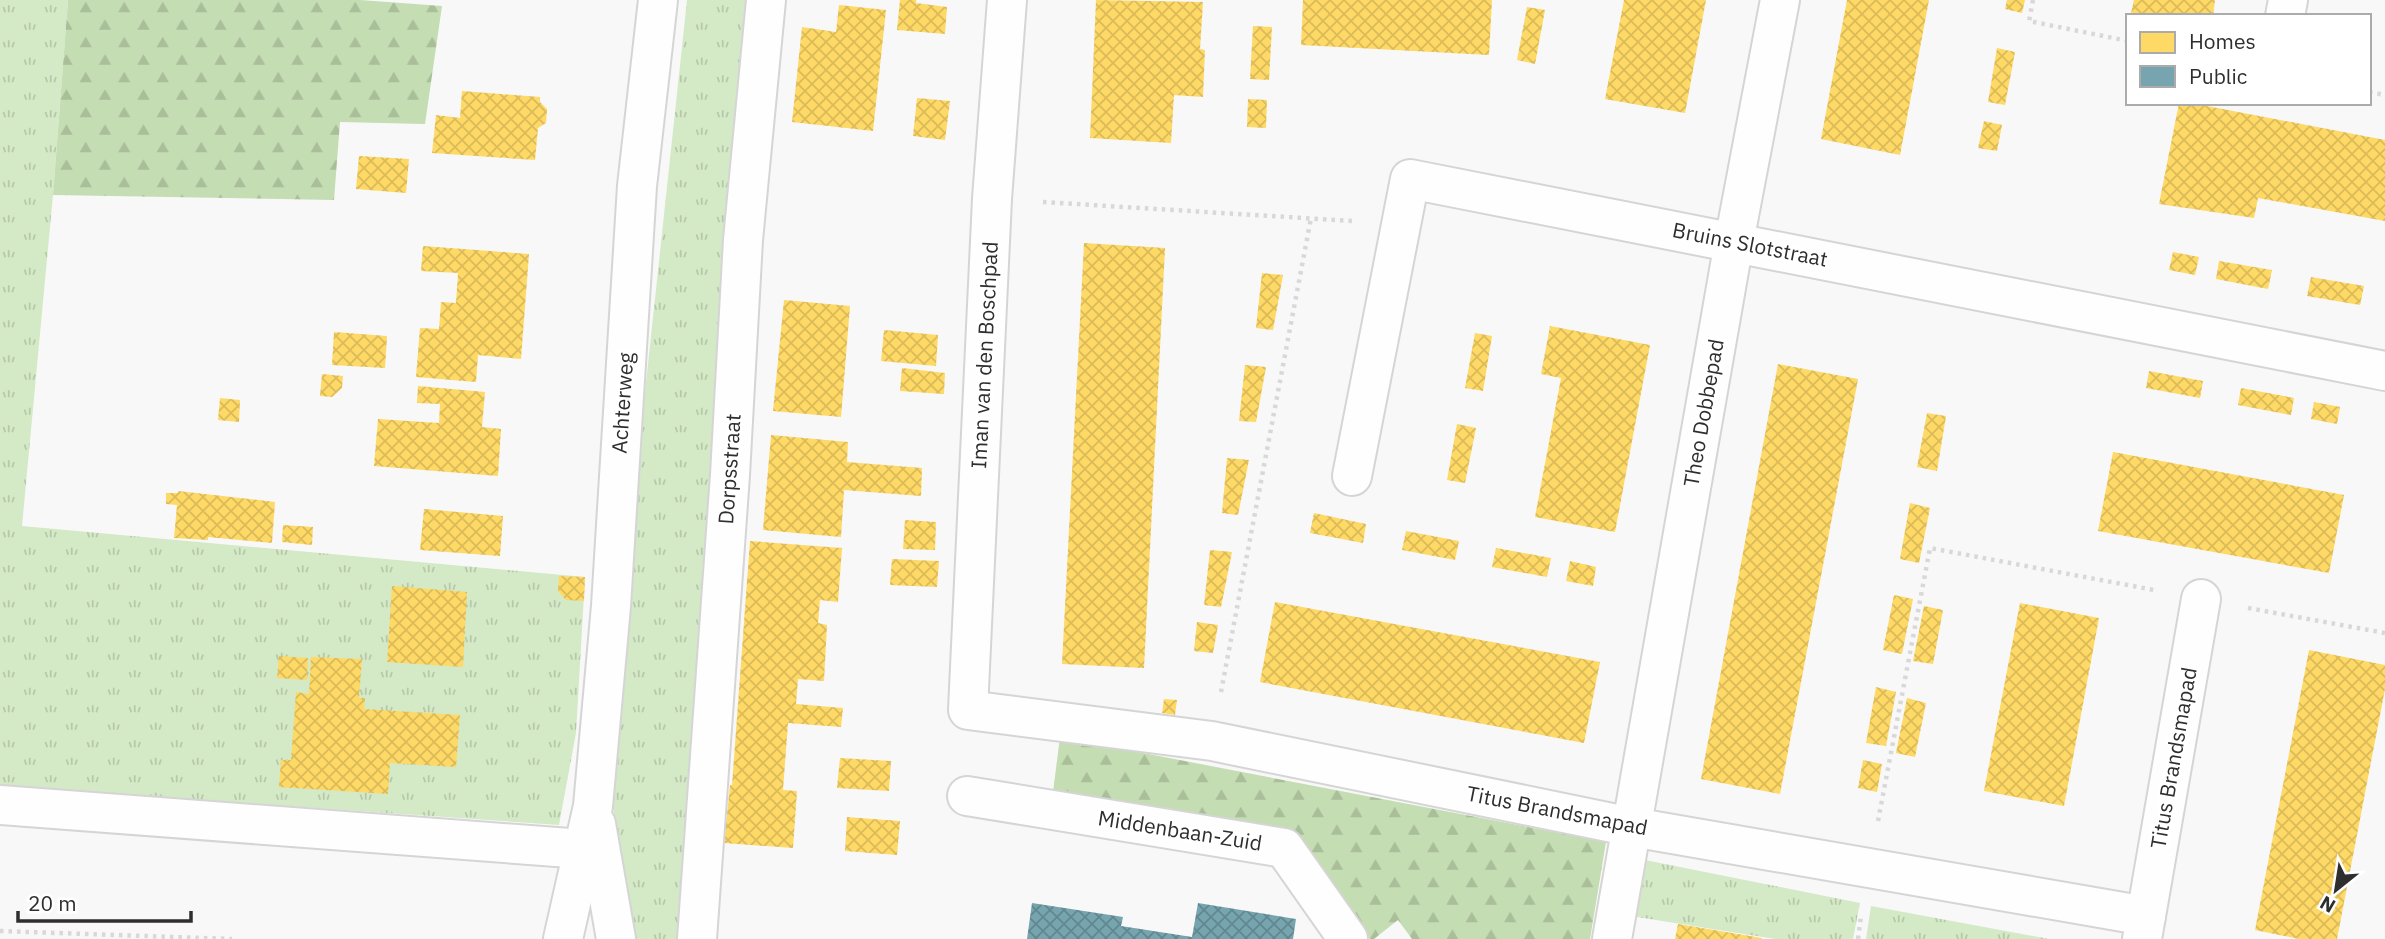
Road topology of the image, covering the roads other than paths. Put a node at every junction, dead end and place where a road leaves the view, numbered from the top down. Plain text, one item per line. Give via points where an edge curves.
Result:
1 (658, 0) edge
2 (766, 0) edge
3 (1007, 0) edge
4 (1780, 0) edge
5 (1734, 242) junction
6 (2385, 370) edge
7 (1352, 476) dead end
8 (2201, 599) dead end
9 (968, 710) joint
10 (967, 796) dead end
11 (0, 804) edge
12 (593, 806) junction
13 (1632, 827) junction
14 (583, 849) junction
15 (2144, 928) edge
16 (563, 939) edge
17 (616, 939) edge
18 (697, 939) edge
19 (1348, 939) edge
20 (1612, 939) edge

1 - 12 street, Achterweg via 637,186 611,606
2 - 18 street, Dorpsstraat via 743,240
3 - 9 street, Iman van den Boschpad via 992,199
4 - 5 street, Theo Dobbepad
5 - 6 street, Bruins Slotstraat
5 - 7 street, Bruins Slotstraat via 1410,179
5 - 13 street, Theo Dobbepad
8 - 15 street, Titus Brandsmapad
9 - 13 street, Titus Brandsmapad via 1212,741
10 - 19 street, Middenbaan-Zuid via 1284,848
11 - 14 street
12 - 14 street, Achterweg
12 - 17 street, Achterweg
13 - 15 street, Titus Brandsmapad via 1869,868
13 - 20 street, Theo Dobbepad
14 - 16 street, Achterweg

